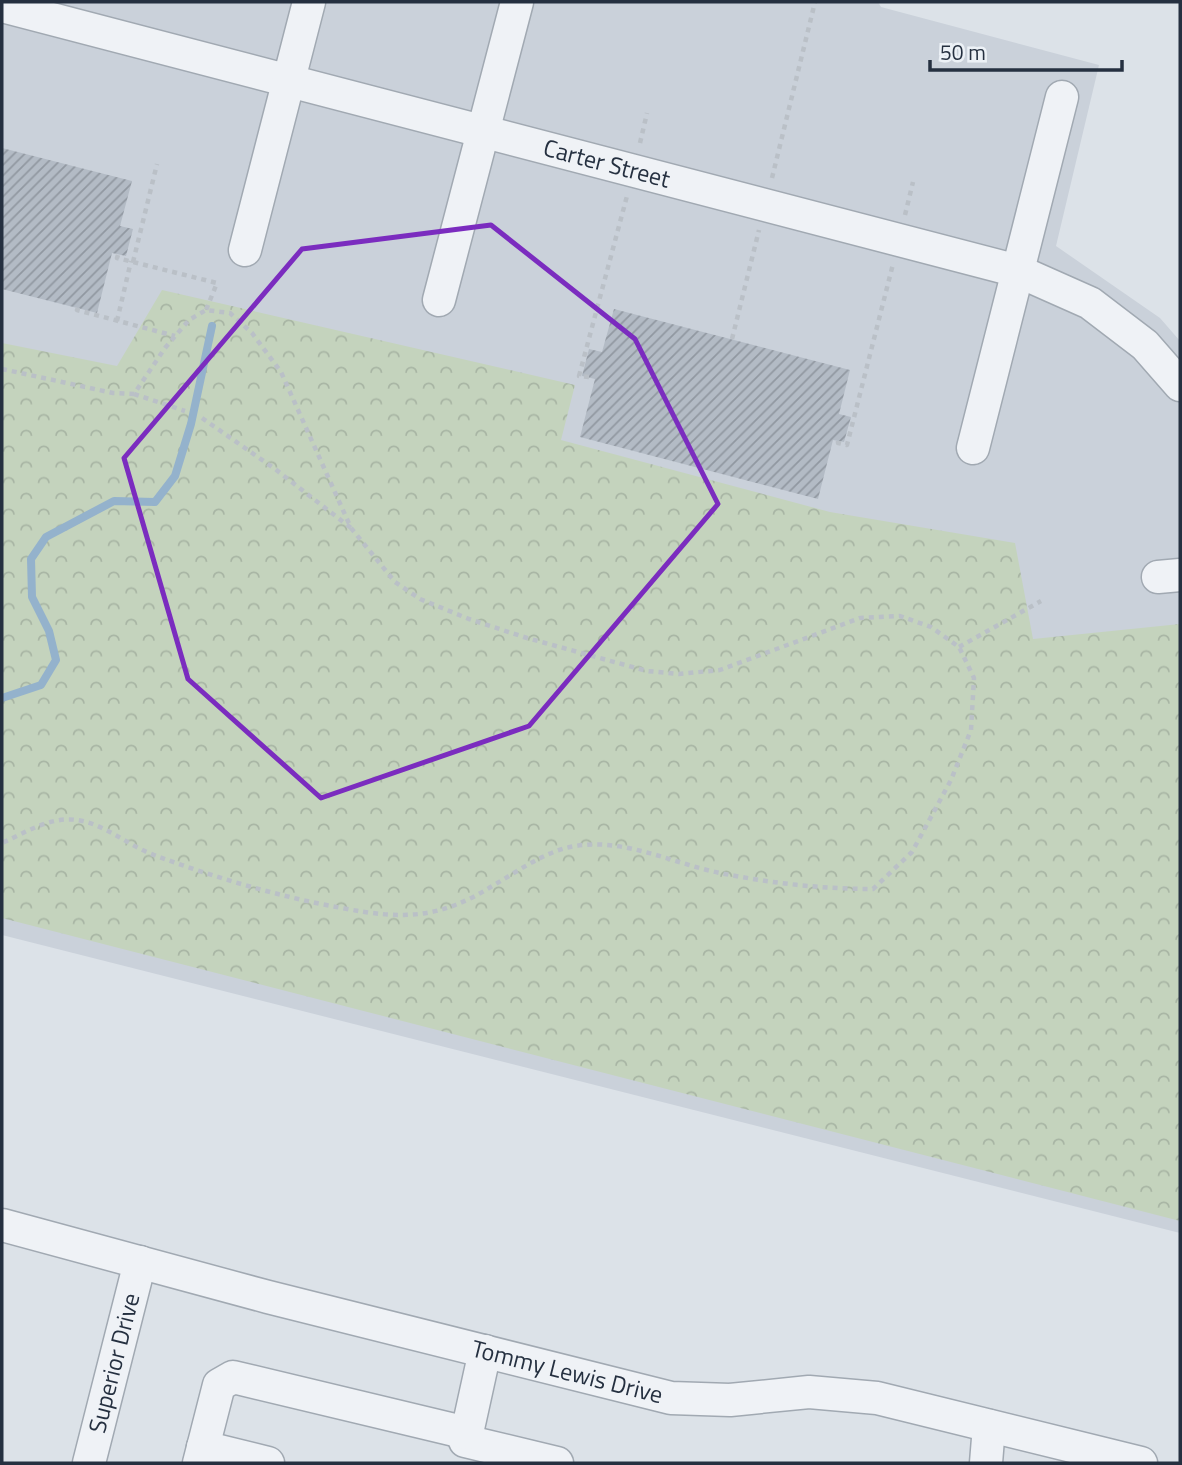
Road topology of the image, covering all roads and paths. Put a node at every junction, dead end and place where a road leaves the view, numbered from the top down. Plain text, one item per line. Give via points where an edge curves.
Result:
1 (309, 2) edge
2 (517, 2) edge
3 (815, 2) edge
4 (2, 6) edge
5 (289, 81) junction
6 (1062, 97) dead end
7 (482, 131) junction
8 (157, 164) dead end
9 (913, 182) dead end
10 (765, 205) junction
11 (899, 240) junction
12 (245, 250) dead end
13 (118, 255) dead end
14 (132, 262) junction
15 (1018, 271) junction
16 (605, 279) dead end
17 (439, 300) dead end
18 (78, 308) dead end
19 (206, 310) junction
20 (117, 321) junction
21 (175, 336) junction
22 (732, 340) dead end
23 (2, 369) edge
24 (589, 377) dead end
25 (1180, 385) edge
26 (134, 394) junction
27 (185, 411) dead end
28 (202, 418) dead end
29 (838, 441) dead end
30 (973, 447) dead end
31 (351, 528) junction
32 (1041, 601) dead end
33 (959, 647) junction
34 (2, 843) edge
35 (2, 1225) edge
36 (140, 1262) junction
37 (485, 1351) junction
38 (989, 1426) junction
39 (464, 1446) edge
40 (201, 1455) edge
41 (89, 1463) edge
42 (268, 1463) edge
43 (557, 1463) edge
44 (986, 1463) edge
45 (1141, 1463) edge

1 - 5 street
2 - 7 street
3 - 10 path
4 - 5 street, Carter Street
5 - 7 street, Carter Street
5 - 12 street
6 - 15 street
7 - 10 street, Carter Street
7 - 17 street
8 - 14 path
9 - 11 path
10 - 11 street, Carter Street
10 - 22 path
11 - 15 street, Carter Street
11 - 29 path via 847,445
13 - 14 path
14 - 19 path via 216,284
14 - 20 path
15 - 25 street, Carter Street via 1090,303 1144,345
15 - 30 street
16 - 24 path via 579,376
18 - 20 path
19 - 21 path
19 - 31 path via 230,313 252,333 281,372
20 - 21 path
21 - 26 path
23 - 26 path
26 - 27 path
28 - 31 path
31 - 33 path via 396,582 420,599 527,638 648,671 720,670 860,618 900,616 931,627
32 - 33 path
33 - 34 path via 974,678 971,730 951,780 912,852 873,889 831,889 720,873 614,845 570,847 531,862 440,912 401,916 341,908 244,884 136,848 103,828 76,820 46,823
35 - 36 street, Tommy Lewis Drive
36 - 37 street, Tommy Lewis Drive
36 - 41 street, Superior Drive
37 - 38 street, Tommy Lewis Drive via 671,1398 730,1401 809,1392 877,1398
37 - 39 street
38 - 44 street
38 - 45 street, Tommy Lewis Drive
39 - 40 street via 233,1377 219,1385
39 - 43 street
40 - 42 street

